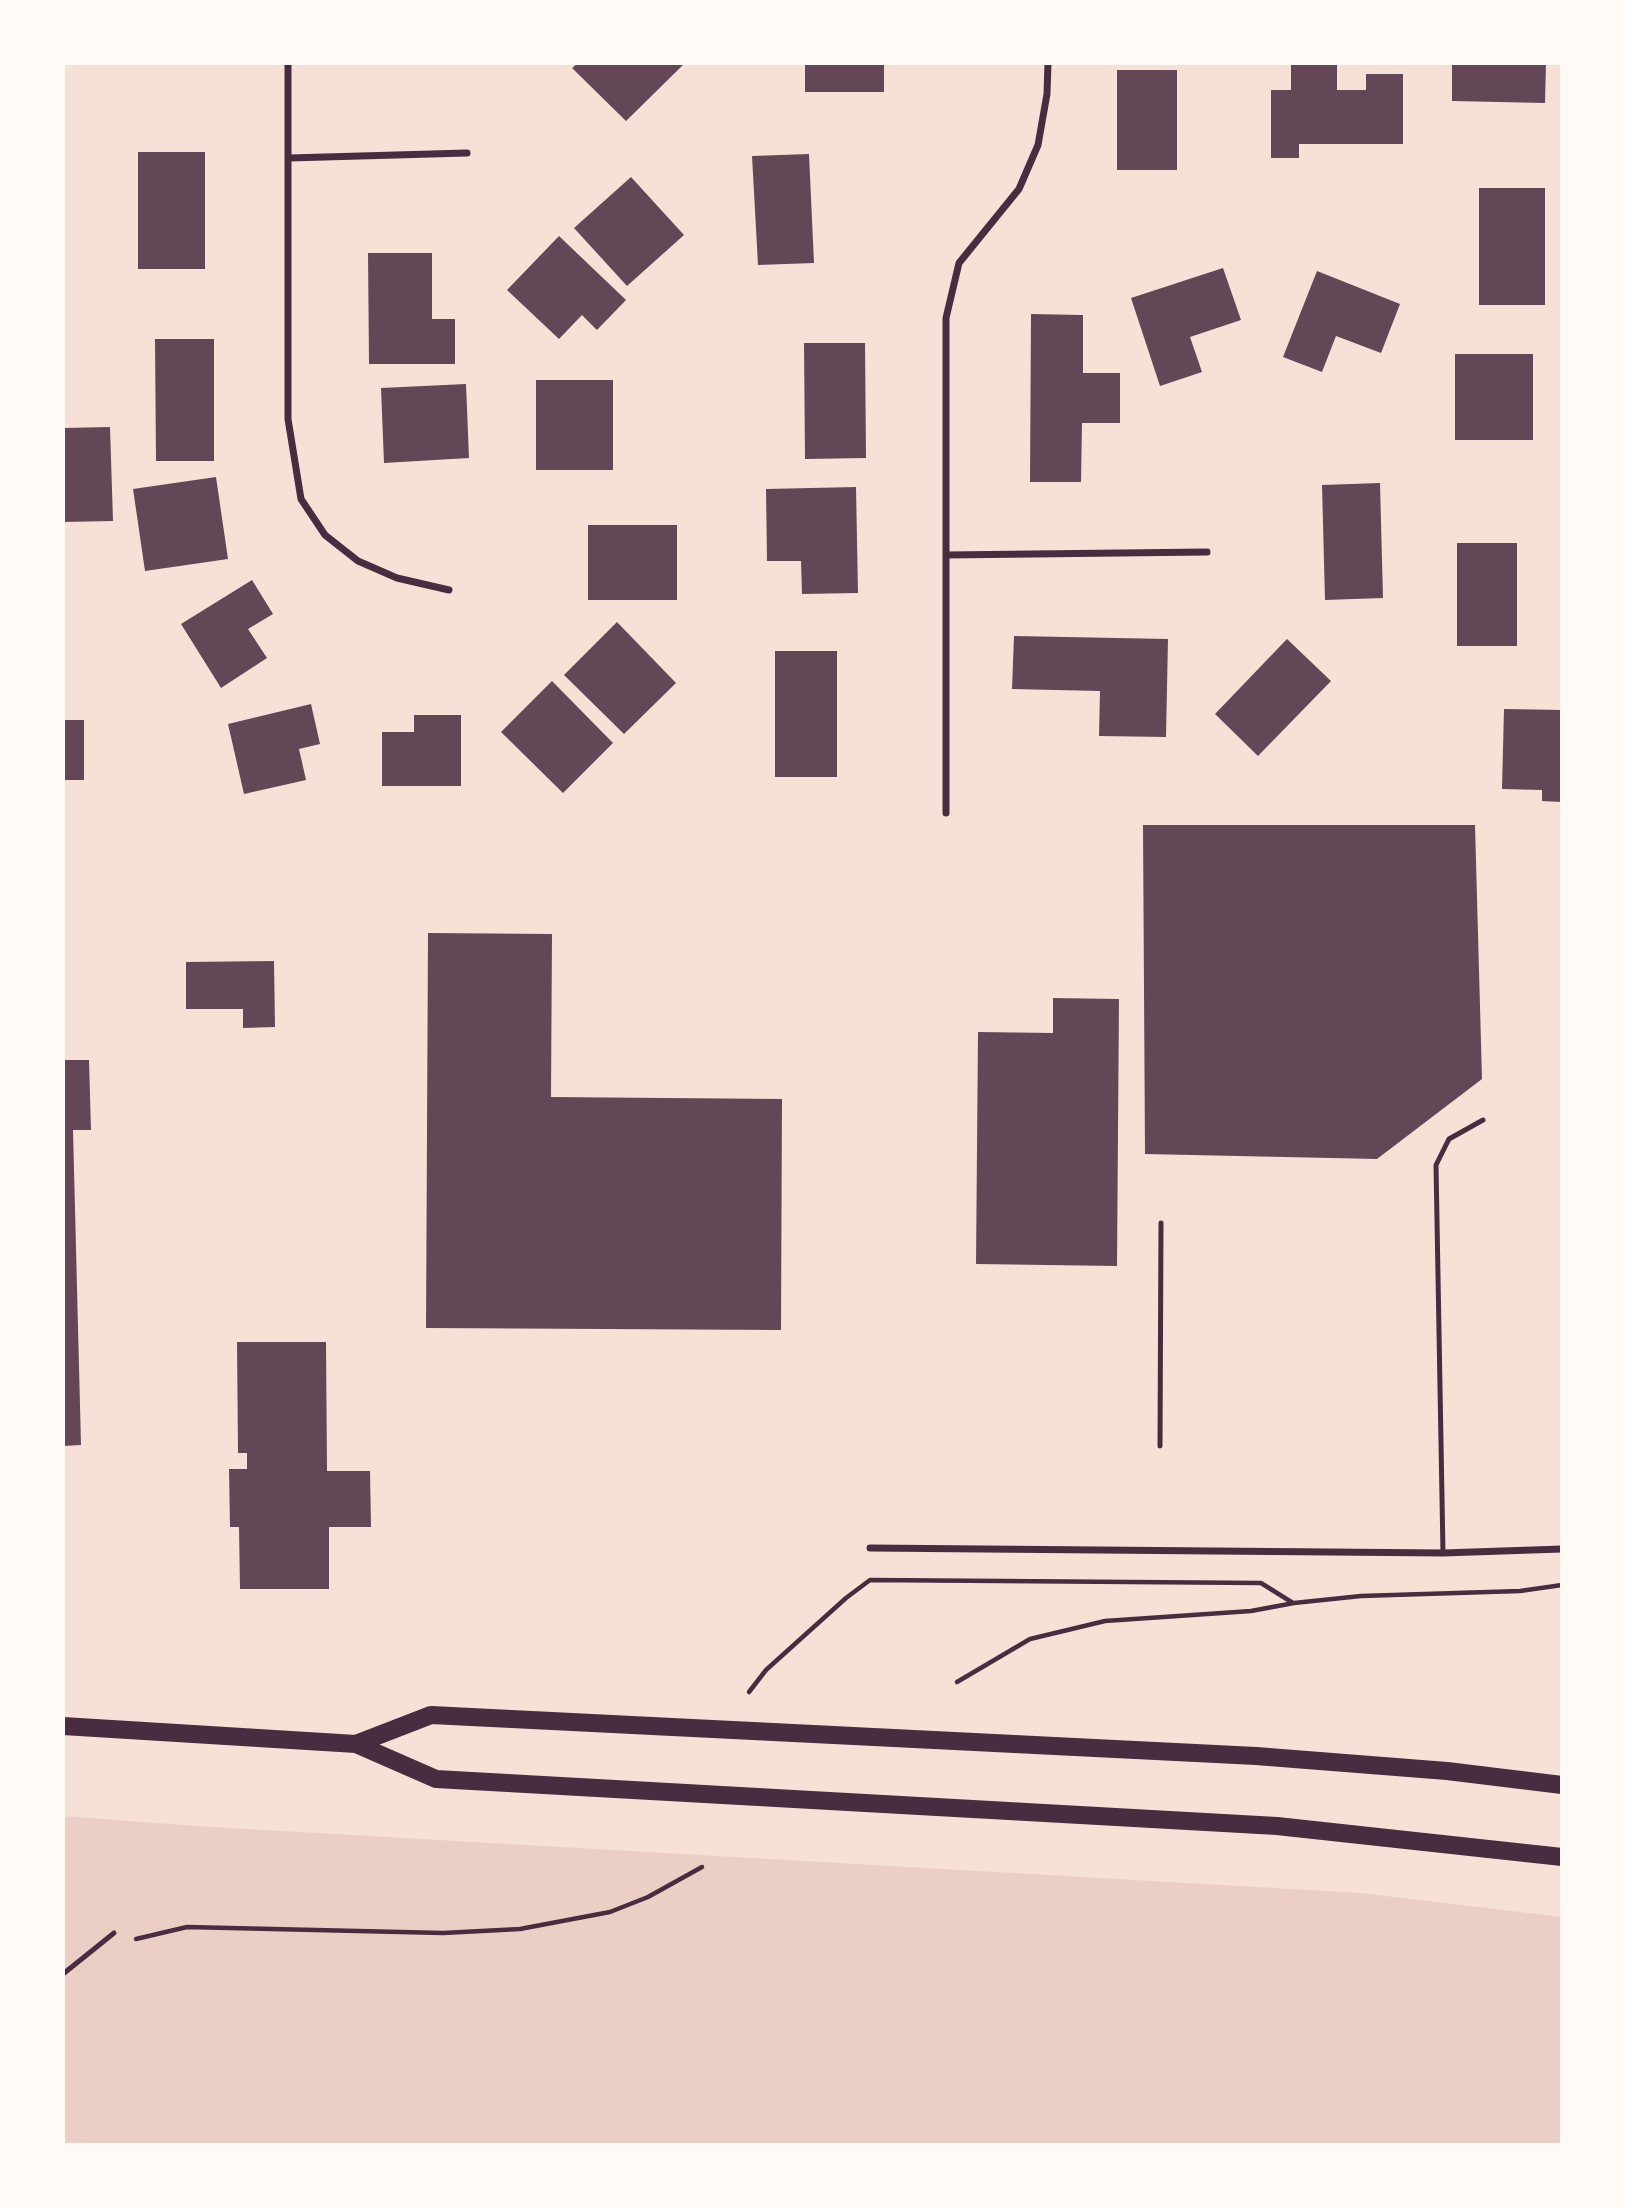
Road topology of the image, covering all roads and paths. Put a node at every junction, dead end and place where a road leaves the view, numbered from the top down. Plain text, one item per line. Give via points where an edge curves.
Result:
1 (288, 63) edge
2 (1048, 63) edge
3 (467, 153) dead end
4 (289, 158) junction
5 (1207, 552) dead end
6 (946, 555) junction
7 (449, 590) dead end
8 (946, 813) dead end
9 (1483, 1120) dead end
10 (1161, 1223) dead end
11 (1160, 1447) dead end
12 (870, 1548) dead end
13 (1562, 1549) edge
14 (1443, 1553) junction
15 (1562, 1585) edge
16 (1294, 1603) junction
17 (957, 1682) dead end
18 (749, 1692) dead end
19 (63, 1726) edge
20 (356, 1744) junction
21 (1562, 1785) edge
22 (1562, 1857) edge
23 (702, 1867) dead end
24 (114, 1933) dead end
25 (126, 1946) dead end
26 (63, 1974) edge

1 - 4 street
2 - 6 street via 1038,145 1019,189 959,263 946,318
3 - 4 street
4 - 7 street via 288,419 301,499 325,535 358,561 397,578
5 - 6 street
6 - 8 street
9 - 14 lane via 1449,1139 1436,1165
10 - 11 lane
12 - 14 street
13 - 14 street
15 - 16 path
16 - 17 path via 1251,1611 1105,1621 1030,1639
16 - 18 path via 1262,1583 870,1580 766,1670
19 - 20 main road
20 - 21 main road via 431,1715 1256,1756
20 - 22 main road via 436,1779 1278,1826
23 - 25 path via 610,1912 520,1929 443,1933 187,1927 137,1938
24 - 26 lane

